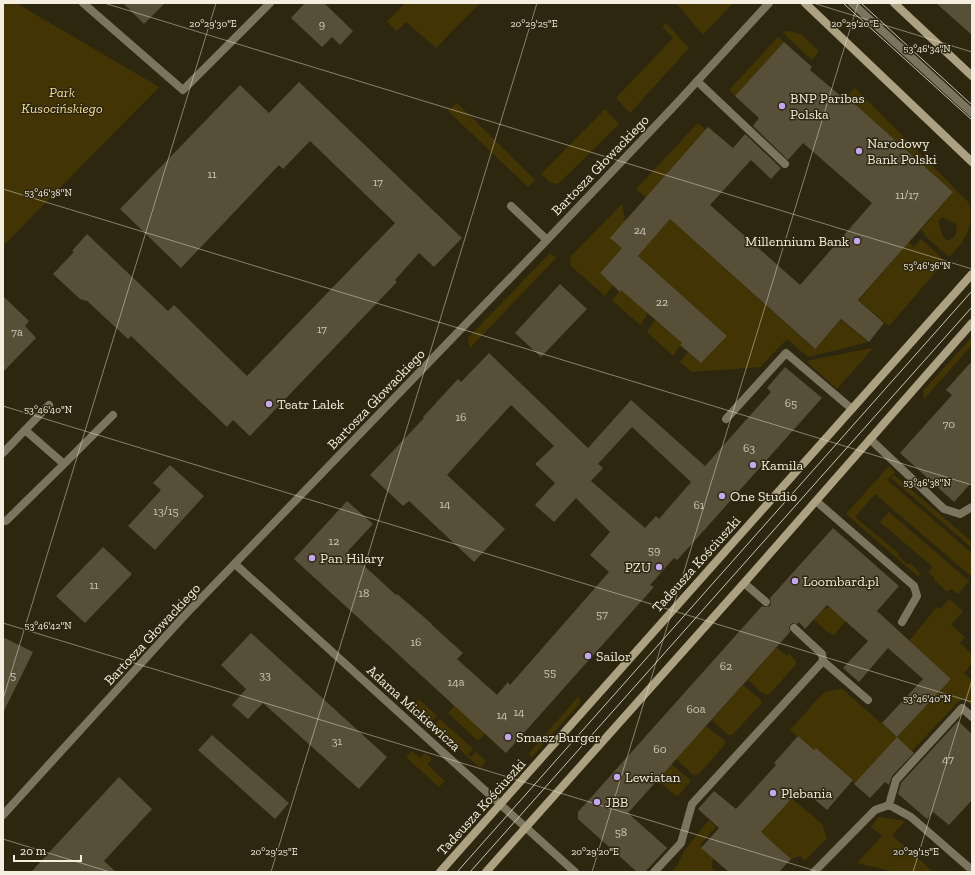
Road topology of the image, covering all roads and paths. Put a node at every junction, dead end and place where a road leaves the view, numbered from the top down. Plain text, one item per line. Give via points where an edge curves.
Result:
1 (83, 3) edge
2 (270, 3) edge
3 (769, 3) edge
4 (805, 3) edge
5 (852, 3) edge
6 (894, 3) edge
7 (972, 76) edge
8 (697, 81) junction
9 (972, 113) edge
10 (972, 162) edge
11 (785, 164) dead end
12 (511, 206) dead end
13 (547, 240) junction
14 (972, 274) edge
15 (972, 324) edge
16 (49, 405) dead end
17 (852, 409) junction
18 (113, 414) dead end
19 (726, 419) dead end
20 (25, 430) junction
21 (870, 439) junction
22 (3, 453) edge
23 (64, 464) junction
24 (816, 501) junction
25 (972, 507) edge
26 (3, 521) edge
27 (235, 564) junction
28 (744, 583) junction
29 (766, 602) dead end
30 (902, 622) dead end
31 (794, 628) dead end
32 (823, 661) junction
33 (868, 700) dead end
34 (972, 717) edge
35 (500, 804) junction
36 (889, 805) junction
37 (3, 815) edge
38 (525, 826) junction
39 (972, 870) edge
40 (440, 872) edge
41 (486, 872) edge
42 (575, 872) edge
43 (654, 872) edge
44 (814, 872) edge

1 - 2 street via 183,90
3 - 8 street, Bartosza Głowackiego
4 - 10 street
5 - 9 street
6 - 7 street
8 - 11 street
8 - 13 street, Bartosza Głowackiego
12 - 13 street
13 - 27 street, Bartosza Głowackiego
14 - 17 street, Tadeusza Kościuszki
15 - 21 street
16 - 20 street
17 - 19 street via 786,353
17 - 35 street, Tadeusza Kościuszki
18 - 23 street
20 - 22 street
20 - 23 street
21 - 24 street
21 - 25 street via 944,509 960,514
23 - 26 street via 6,521
24 - 28 street
24 - 30 street via 914,586 917,596
27 - 35 street, Adama Mickiewicza
27 - 37 street, Bartosza Głowackiego via 185,615
28 - 29 street
28 - 38 street
31 - 32 street via 822,654
32 - 33 street
32 - 43 street via 692,804 681,843
34 - 36 street via 962,708 896,780
35 - 38 street, Adama Mickiewicza
35 - 40 street, Tadeusza Kościuszki
36 - 39 street via 911,817
36 - 44 street via 874,810
38 - 41 street
38 - 42 street, Adama Mickiewicza

